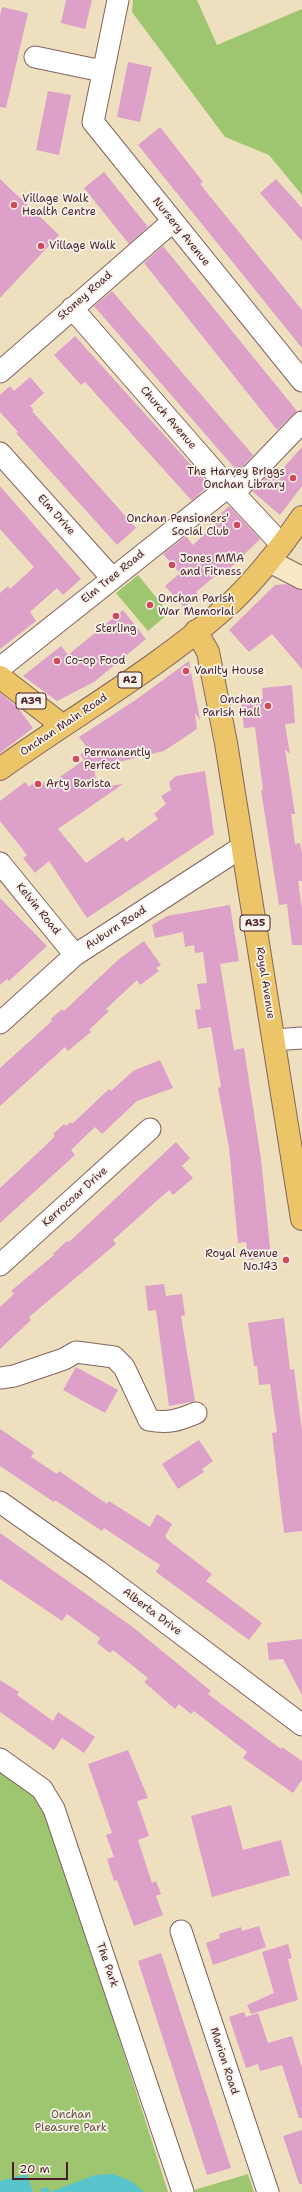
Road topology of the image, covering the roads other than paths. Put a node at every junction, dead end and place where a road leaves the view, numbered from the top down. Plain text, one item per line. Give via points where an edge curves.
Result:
1 (118, 0) edge
2 (35, 57) dead end
3 (102, 71) junction
4 (172, 222) junction
5 (72, 308) junction
6 (0, 372) edge
7 (302, 381) edge
8 (302, 422) edge
9 (0, 453) edge
10 (231, 490) junction
11 (302, 517) edge
12 (276, 553) junction
13 (112, 578) junction
14 (302, 578) edge
15 (196, 631) junction
16 (0, 668) edge
17 (0, 677) edge
18 (63, 726) junction
19 (0, 768) edge
20 (242, 847) junction
21 (0, 863) edge
22 (76, 955) junction
23 (0, 1023) edge
24 (302, 1038) edge
25 (274, 1040) junction
26 (150, 1129) dead end
27 (302, 1219) edge
28 (0, 1265) edge
29 (0, 1378) edge
30 (196, 1413) dead end
31 (0, 1502) edge
32 (302, 1725) edge
33 (0, 1759) edge
34 (181, 1931) dead end
35 (183, 2192) edge
36 (268, 2192) edge

1 - 3 street, Nursery Avenue
2 - 3 street
3 - 4 street, Nursery Avenue via 93,122
4 - 5 street, Stoney Road
4 - 7 street, Nursery Avenue
5 - 6 street, Stoney Road
5 - 10 street, Church Avenue
8 - 10 street, Elm Tree Road
9 - 13 street, Elm Drive
10 - 12 street, Church Avenue
10 - 13 street, Elm Tree Road
11 - 12 main road, Onchan Main Road / A2
12 - 14 main road
12 - 15 main road, Onchan Main Road / A2 via 224,609
13 - 16 street, Elm Tree Road
15 - 18 main road, Onchan Main Road / A2
15 - 20 main road, Royal Avenue / A35 via 208,652
17 - 18 main road, A39
18 - 19 main road, Onchan Main Road / A2
20 - 22 street, Auburn Road
20 - 25 main road, Royal Avenue / A35
21 - 22 street, Kelvin Road
22 - 23 street, Auburn Road
24 - 25 street
25 - 27 main road, Royal Avenue / A35
26 - 28 street, Kerrocoar Drive
29 - 30 street via 64,1360 76,1352 96,1353 114,1357 124,1367 149,1420 174,1422
31 - 32 street, Alberta Drive via 98,1571
33 - 35 street, The Park via 42,1789 54,1809
34 - 36 street, Marion Road

